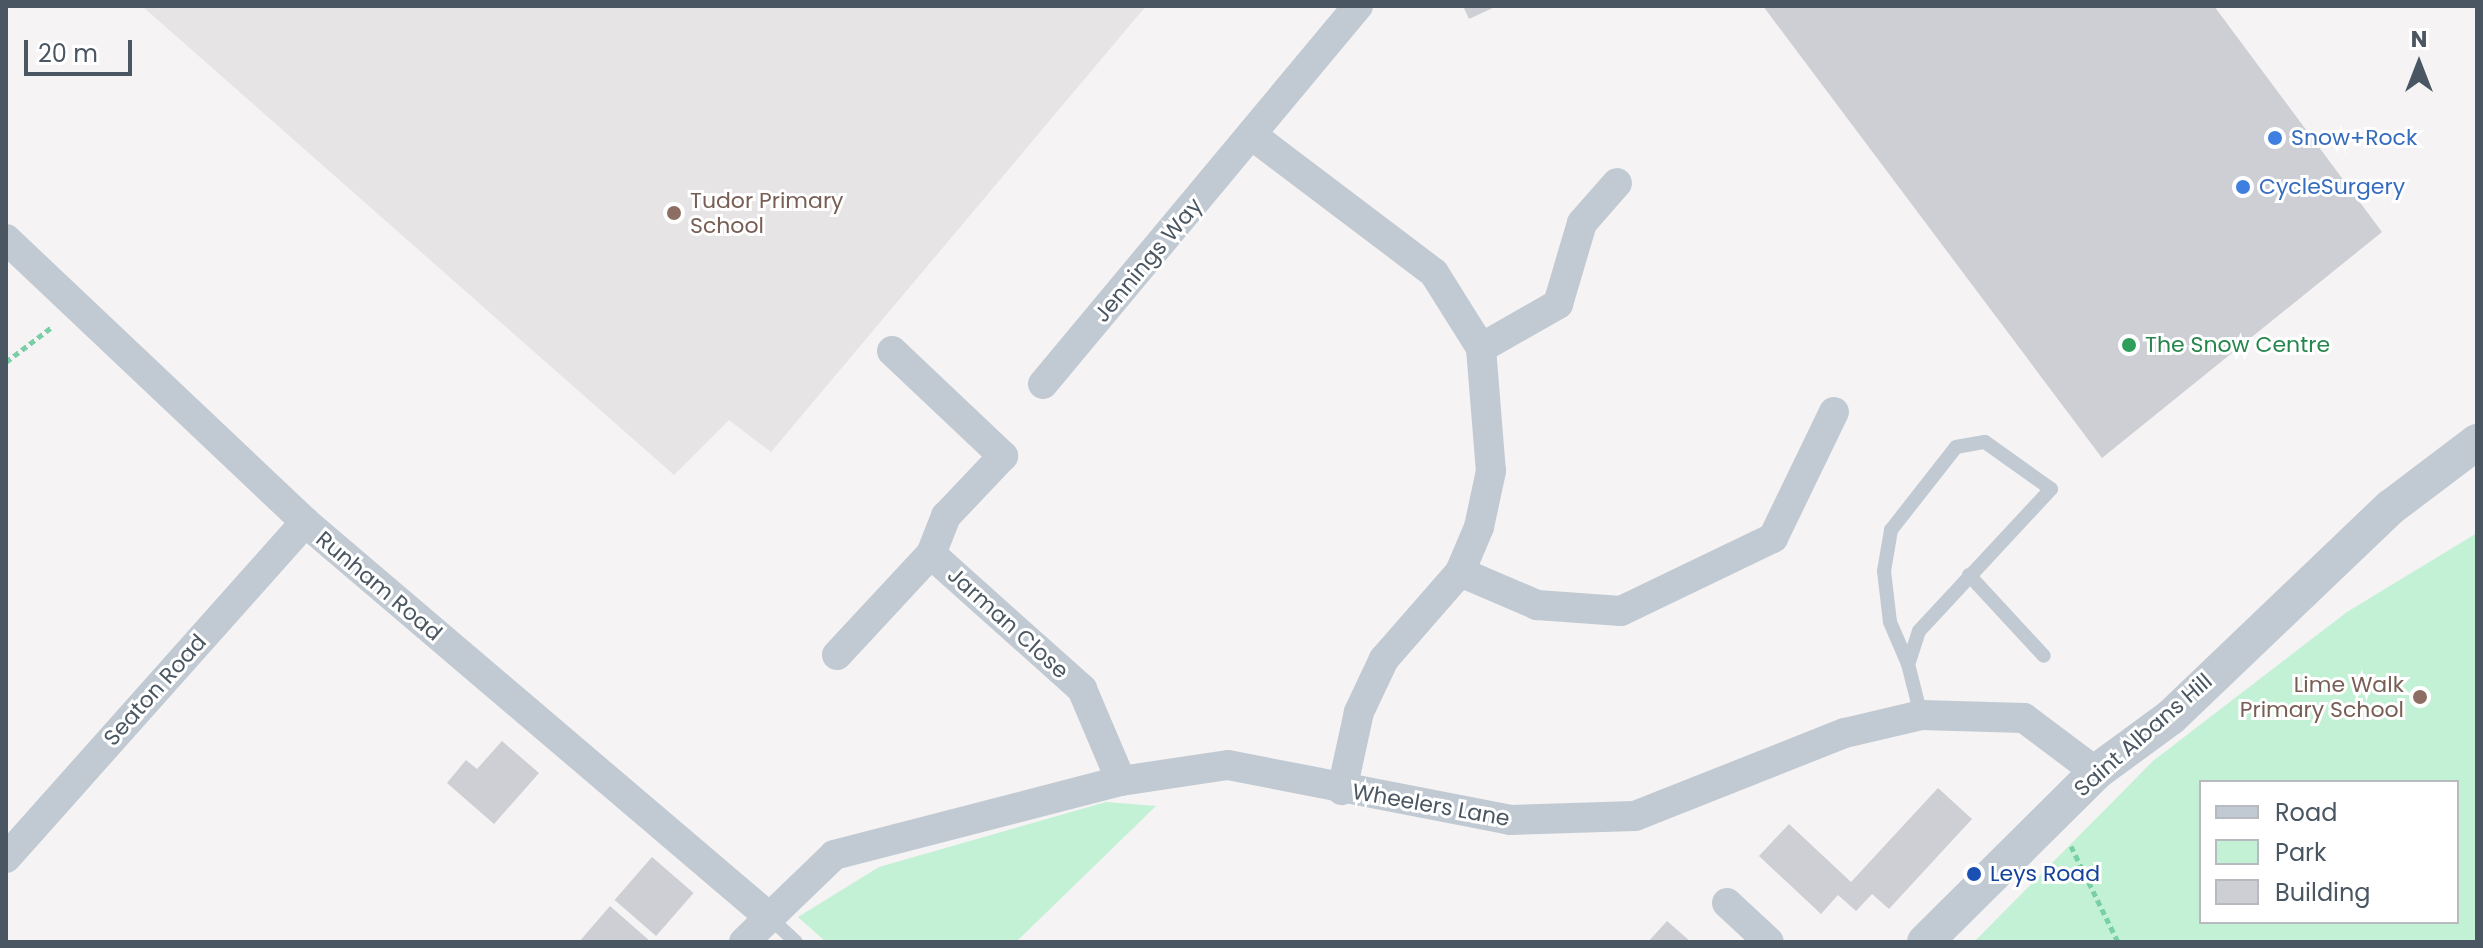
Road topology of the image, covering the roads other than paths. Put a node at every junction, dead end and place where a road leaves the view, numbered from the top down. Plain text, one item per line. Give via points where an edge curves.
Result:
1 (1358, 6) edge
2 (1253, 136) junction
3 (1617, 183) dead end
4 (6, 239) edge
5 (1481, 348) junction
6 (892, 351) dead end
7 (1043, 384) dead end
8 (1834, 412) dead end
9 (2477, 442) edge
10 (305, 522) junction
11 (931, 554) junction
12 (1460, 572) junction
13 (1969, 575) junction
14 (837, 655) dead end
15 (2044, 656) dead end
16 (1908, 664) junction
17 (1921, 715) junction
18 (2096, 772) junction
19 (1121, 781) junction
20 (1342, 790) junction
21 (6, 858) edge
22 (1727, 903) dead end
23 (768, 916) junction
24 (744, 942) edge
25 (796, 942) edge
26 (1769, 942) edge
27 (1925, 942) edge

1 - 2 street, Jennings Way
2 - 5 street via 1434,273
2 - 7 street, Jennings Way
3 - 5 street via 1582,223 1558,304
4 - 10 street, Runham Road
5 - 12 street via 1491,471
6 - 11 street, Jarman Close via 1003,456 946,516
8 - 12 street via 1773,538 1621,611 1537,605
9 - 18 street, Saint Albans Hill via 2391,507 2171,717
10 - 21 street, Seaton Road
10 - 23 street, Runham Road
11 - 14 street, Jarman Close
11 - 19 street, Jarman Close via 1082,689
12 - 20 street via 1384,659 1359,712
13 - 15 lane
13 - 16 lane via 1919,631
13 - 16 lane via 2051,489 1985,442 1956,447 1891,530 1884,571 1890,622
16 - 17 lane
17 - 18 street, Wheelers Lane via 2024,718
17 - 20 street, Wheelers Lane via 1845,733 1635,816 1510,820
18 - 27 street, Saint Albans Hill
19 - 20 street, Wheelers Lane via 1228,765
19 - 23 street, Wheelers Lane via 834,855
22 - 26 street
23 - 24 street, Wheelers Lane
23 - 25 lane

